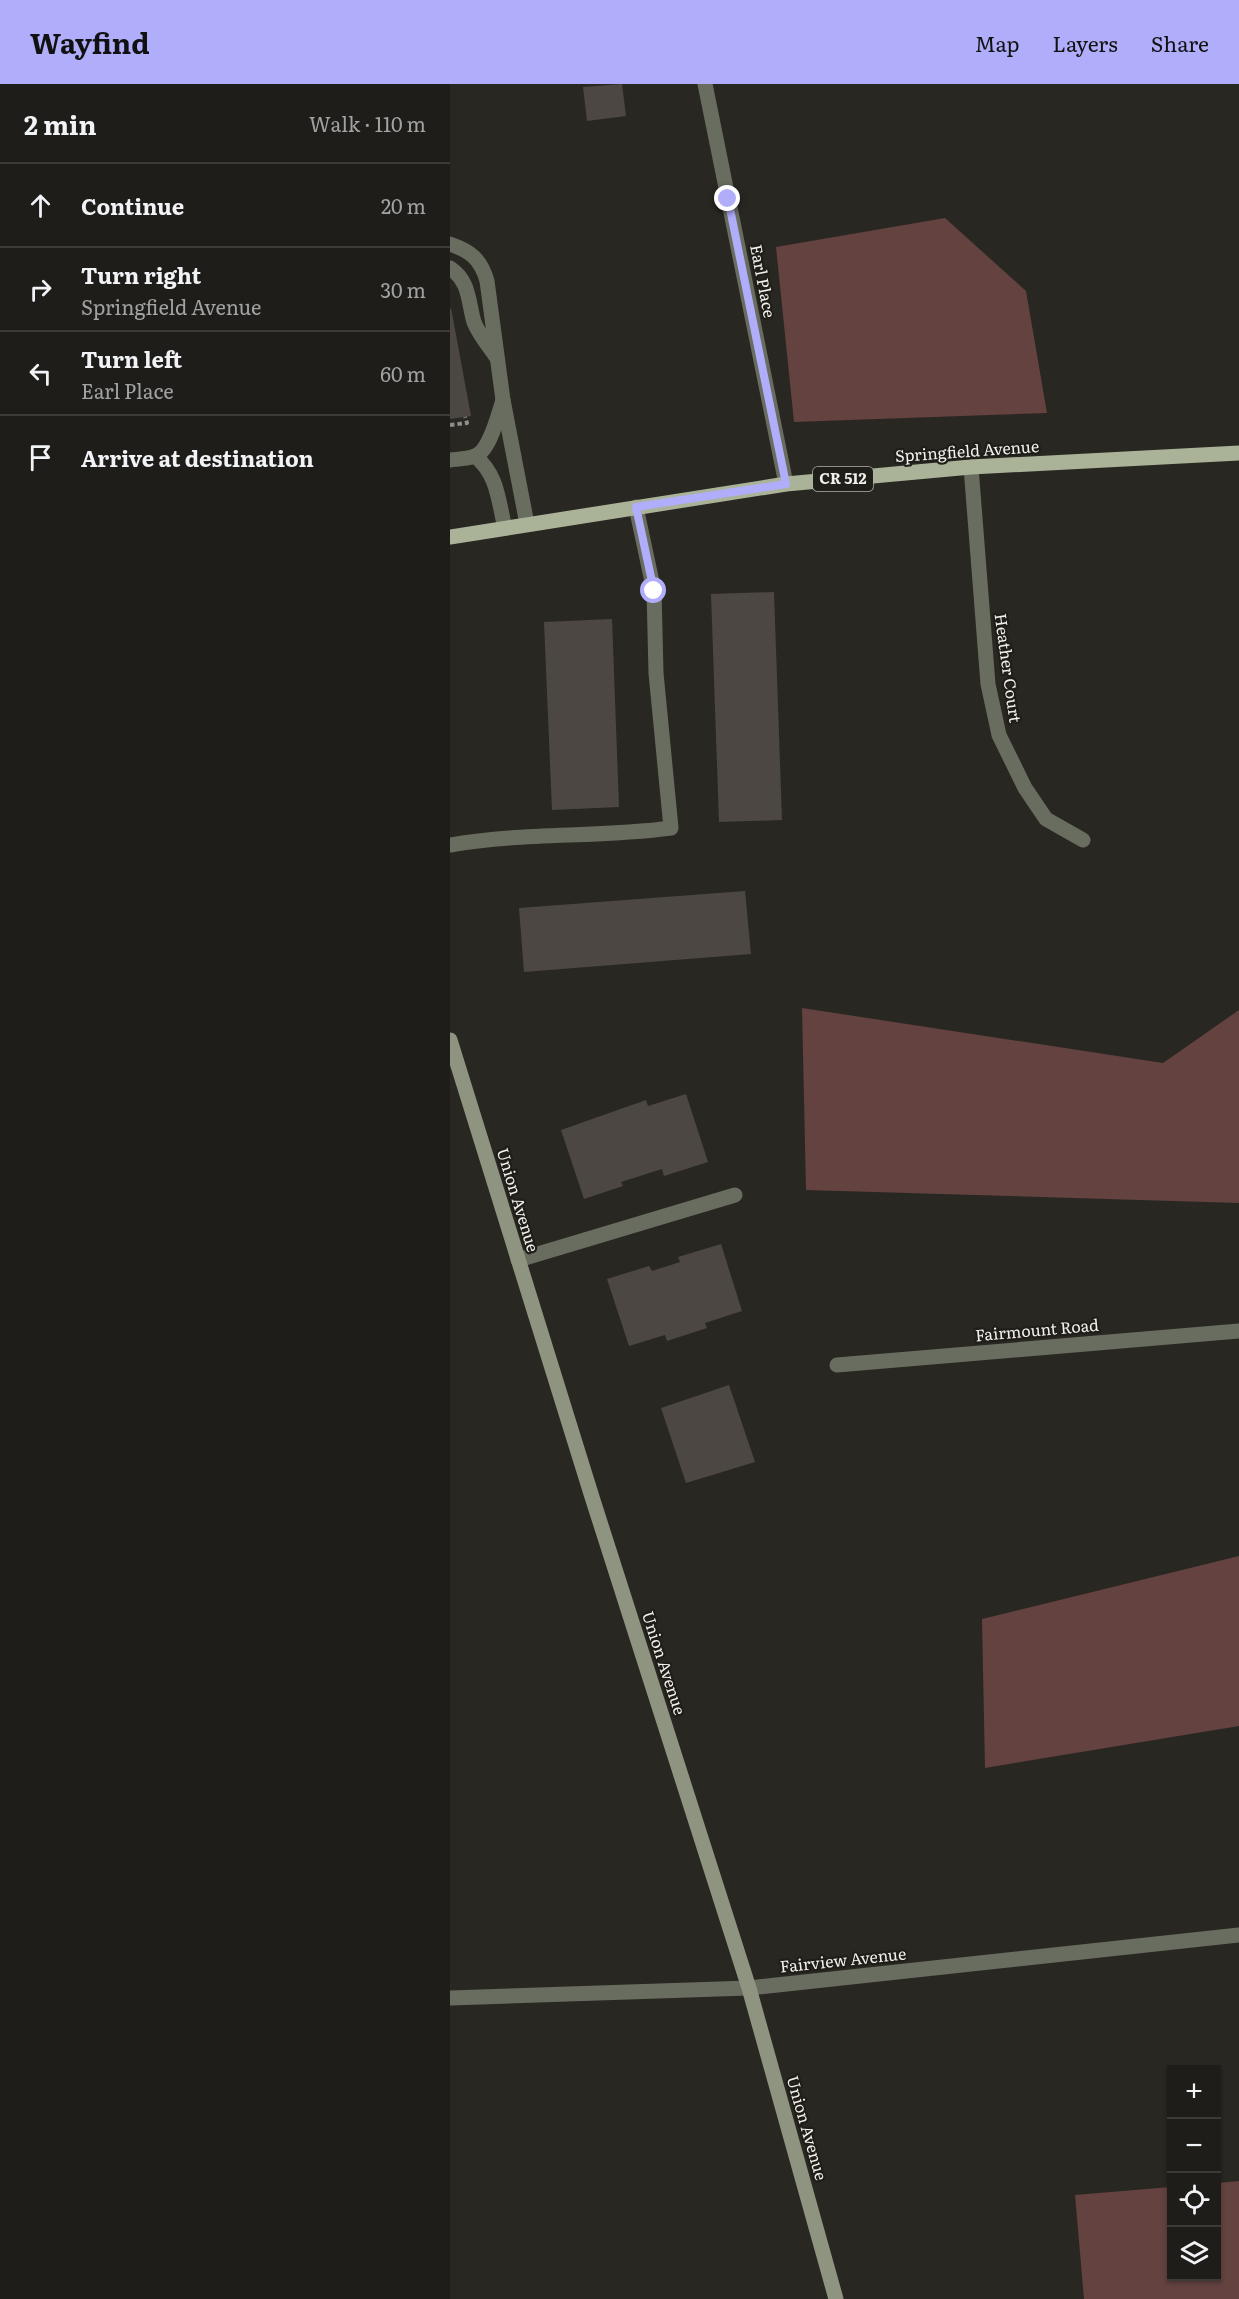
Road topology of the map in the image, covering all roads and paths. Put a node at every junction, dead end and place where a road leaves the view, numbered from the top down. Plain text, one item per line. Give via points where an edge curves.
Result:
1 (705, 84) edge
2 (450, 244) edge
3 (450, 268) edge
4 (499, 360) junction
5 (503, 400) junction
6 (465, 417) dead end
7 (450, 425) edge
8 (1239, 453) edge
9 (475, 456) junction
10 (450, 460) edge
11 (971, 467) junction
12 (786, 484) junction
13 (636, 507) junction
14 (527, 524) junction
15 (505, 528) junction
16 (450, 537) edge
17 (1083, 840) dead end
18 (450, 845) edge
19 (450, 1040) edge
20 (735, 1195) dead end
21 (518, 1260) junction
22 (1239, 1330) edge
23 (837, 1365) dead end
24 (1239, 1935) edge
25 (750, 1988) junction
26 (450, 1998) edge
27 (836, 2299) edge

1 - 12 street, Earl Place
2 - 4 street via 462,248 483,266
3 - 4 street via 464,282 474,322
4 - 5 street
5 - 9 street via 488,442
5 - 14 street
6 - 7 path via 466,423
8 - 11 main road, Springfield Avenue / CR 512
9 - 10 street
9 - 15 street via 494,479
11 - 12 main road, Springfield Avenue / CR 512
11 - 17 street, Heather Court via 987,672 999,735 1025,788 1046,819
12 - 13 main road, Springfield Avenue / CR 512
13 - 14 main road, Springfield Avenue / CR 512
13 - 18 street via 654,591 656,673 671,828
14 - 15 main road, Springfield Avenue / CR 512
15 - 16 main road, Springfield Avenue / CR 512
19 - 21 main road, Union Avenue
20 - 21 street
21 - 25 main road, Union Avenue
22 - 23 street, Fairmount Road
24 - 25 street, Fairview Avenue
25 - 26 street, Fairview Avenue
25 - 27 main road, Union Avenue

